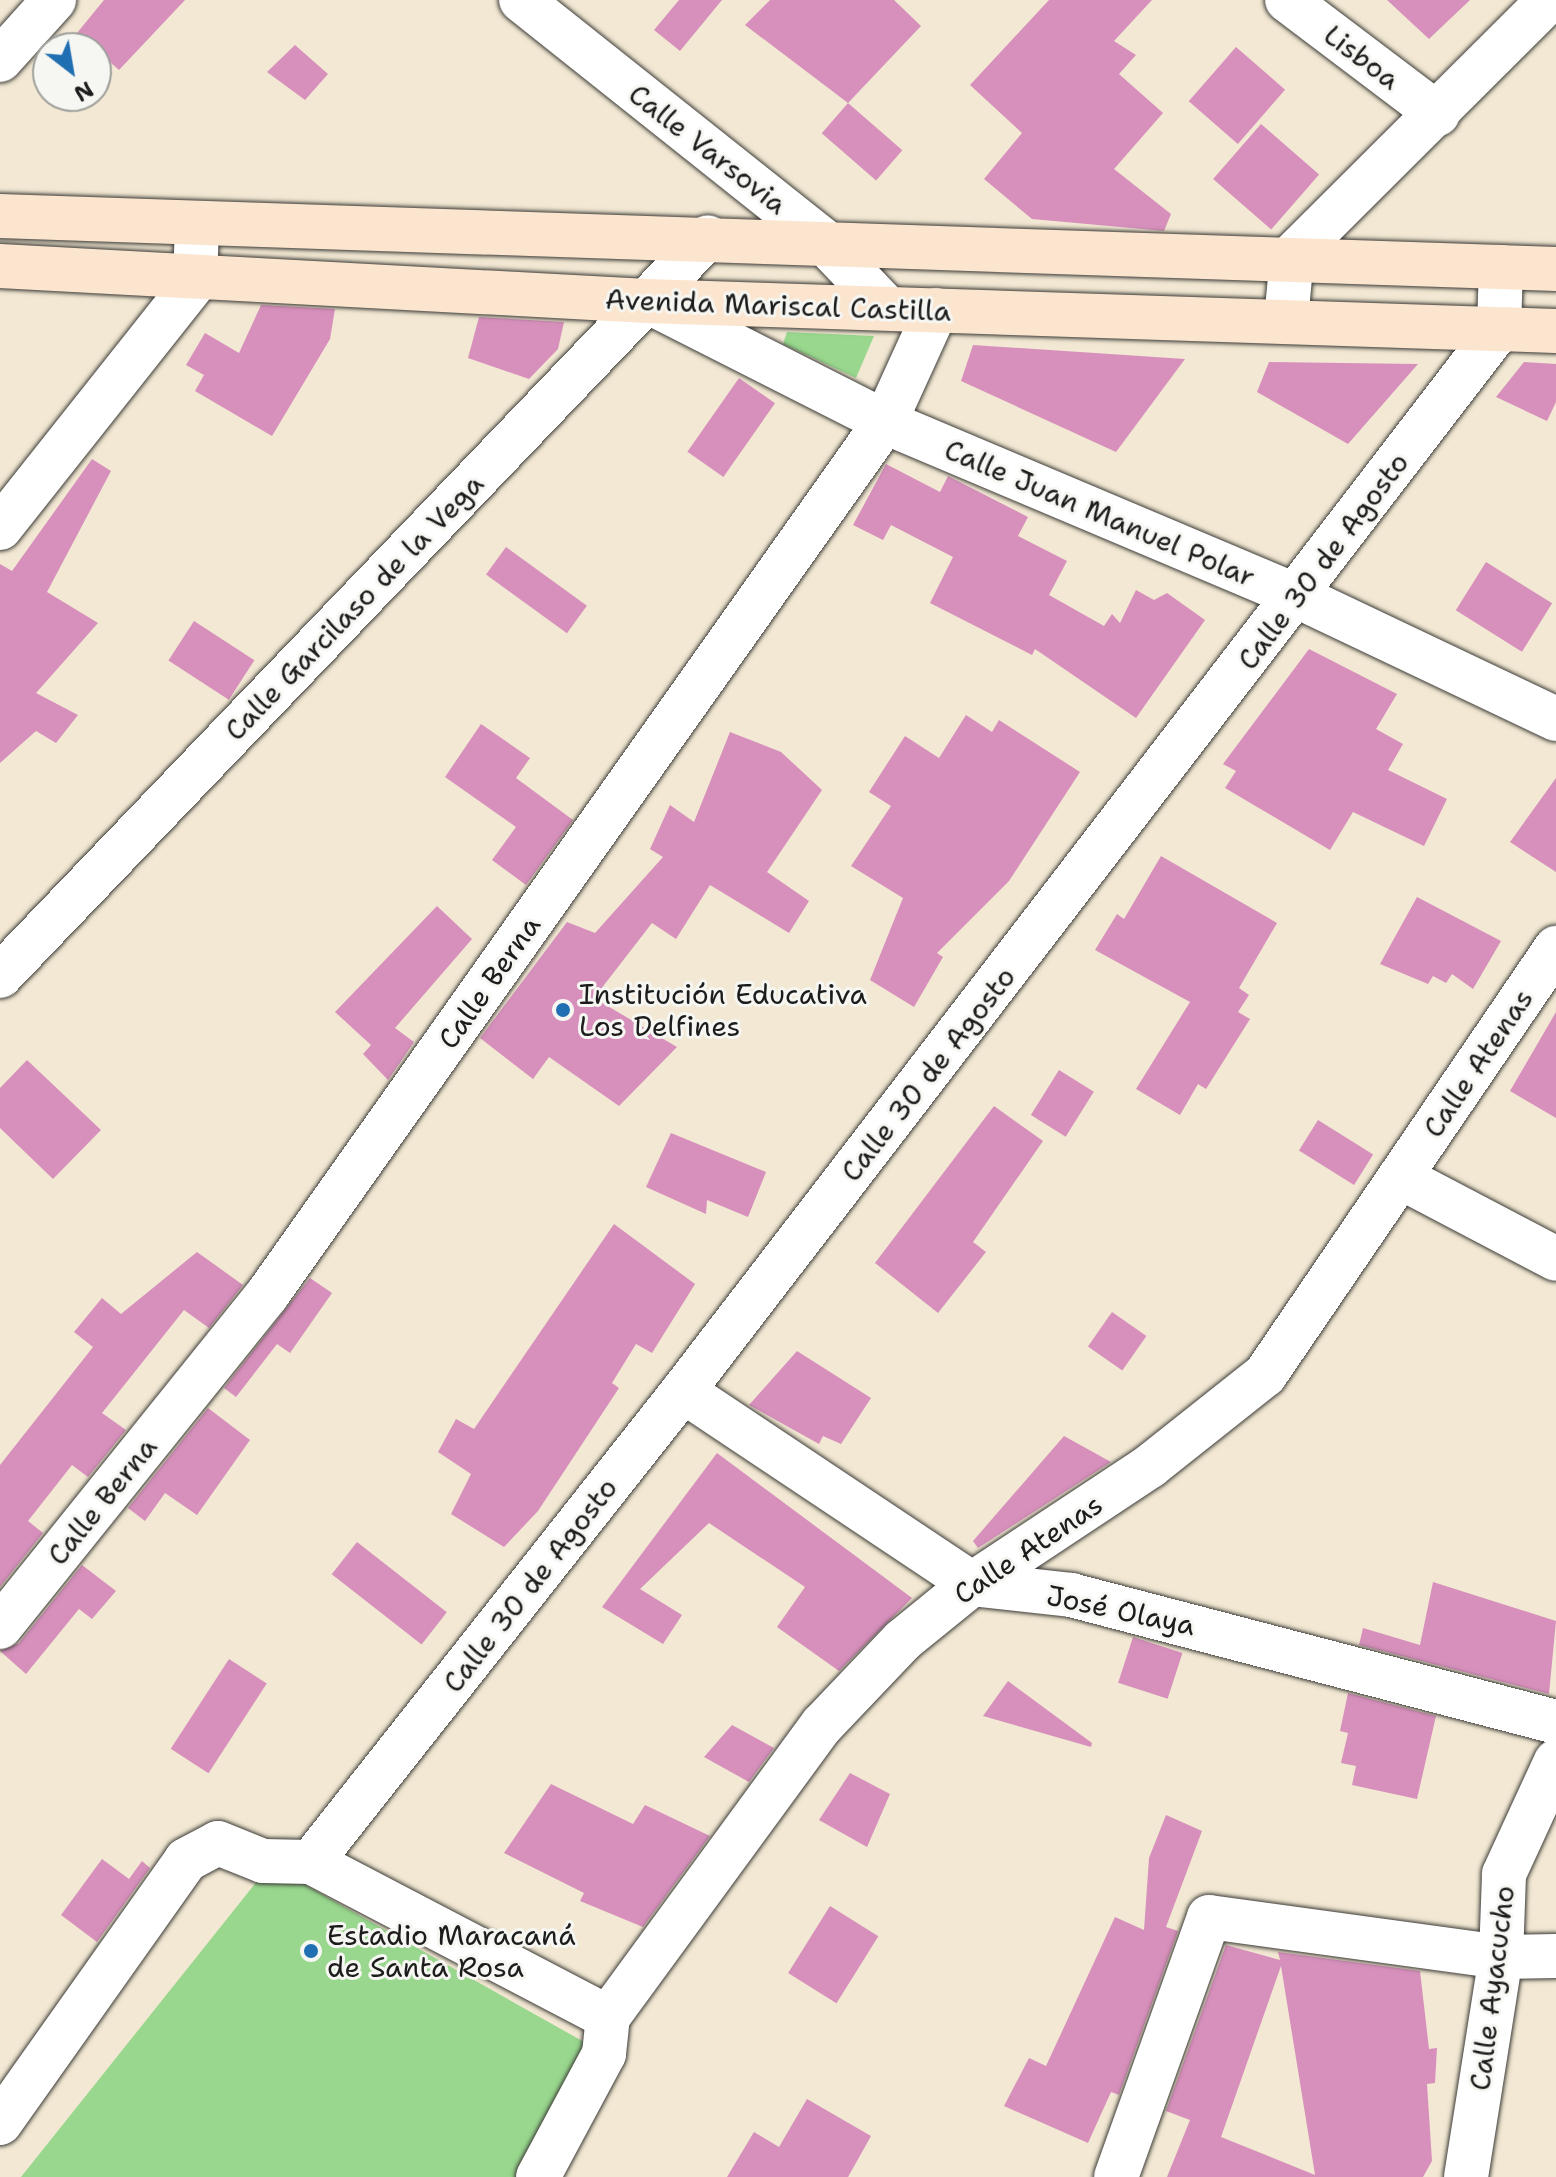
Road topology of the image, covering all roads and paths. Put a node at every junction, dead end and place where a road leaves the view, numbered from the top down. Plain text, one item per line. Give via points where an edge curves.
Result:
1 (54, 0) edge
2 (521, 0) edge
3 (1287, 0) edge
4 (1549, 0) edge
5 (0, 60) edge
6 (1438, 114) junction
7 (0, 216) edge
8 (197, 225) junction
9 (708, 237) junction
10 (821, 239) junction
11 (1292, 256) junction
12 (0, 266) edge
13 (1501, 267) junction
14 (1556, 269) edge
15 (195, 282) junction
16 (647, 301) junction
17 (886, 307) junction
18 (936, 310) junction
19 (1286, 320) junction
20 (1499, 329) junction
21 (1556, 331) edge
22 (885, 422) junction
23 (0, 528) edge
24 (1297, 596) junction
25 (1556, 719) edge
26 (1556, 948) edge
27 (0, 976) edge
28 (1400, 1177) junction
29 (1556, 1259) edge
30 (683, 1391) junction
31 (972, 1584) junction
32 (0, 1627) edge
33 (1556, 1722) edge
34 (1556, 1761) edge
35 (311, 1862) junction
36 (1556, 1956) edge
37 (1501, 1957) junction
38 (608, 2017) junction
39 (0, 2123) edge
40 (538, 2177) edge
41 (1116, 2177) edge
42 (1466, 2177) edge

1 - 5 street
2 - 10 street, Calle Varsovia
3 - 6 street, Lisboa
4 - 6 street
6 - 11 street
7 - 8 main road
8 - 9 main road
8 - 15 street
9 - 10 main road
9 - 16 street, Calle Garcilaso de la Vega
10 - 11 main road
10 - 17 street, Calle Varsovia
11 - 13 main road
11 - 19 street
12 - 15 main road, Avenida Mariscal Castilla
13 - 14 main road
13 - 20 street
15 - 16 main road, Avenida Mariscal Castilla
15 - 23 street
16 - 17 main road, Avenida Mariscal Castilla
16 - 22 street, Calle Juan Manuel Polar
16 - 27 street, Calle Garcilaso de la Vega
17 - 18 main road, Avenida Mariscal Castilla
18 - 19 main road, Avenida Mariscal Castilla
18 - 22 street, Calle Berna
19 - 20 main road, Avenida Mariscal Castilla
20 - 21 main road, Avenida Mariscal Castilla
20 - 24 street, Calle 30 de Agosto
22 - 24 street, Calle Juan Manuel Polar
22 - 32 street, Calle Berna via 267,1295
24 - 25 street, Calle Juan Manuel Polar
24 - 30 street, Calle 30 de Agosto
26 - 28 street, Calle Atenas
28 - 29 street
28 - 31 street, Calle Atenas via 1265,1375 1150,1466
30 - 31 street, José Olaya
30 - 35 street, Calle 30 de Agosto
31 - 33 street, José Olaya via 1071,1595
31 - 38 street, Calle Atenas via 903,1640 822,1725
34 - 37 street, Calle Ayacucho via 1504,1874
35 - 38 street
35 - 39 street via 263,1861 218,1843 186,1860
36 - 37 street
37 - 41 street via 1209,1917
37 - 42 street, Calle Ayacucho
38 - 40 street, Calle Atenas via 604,2054

